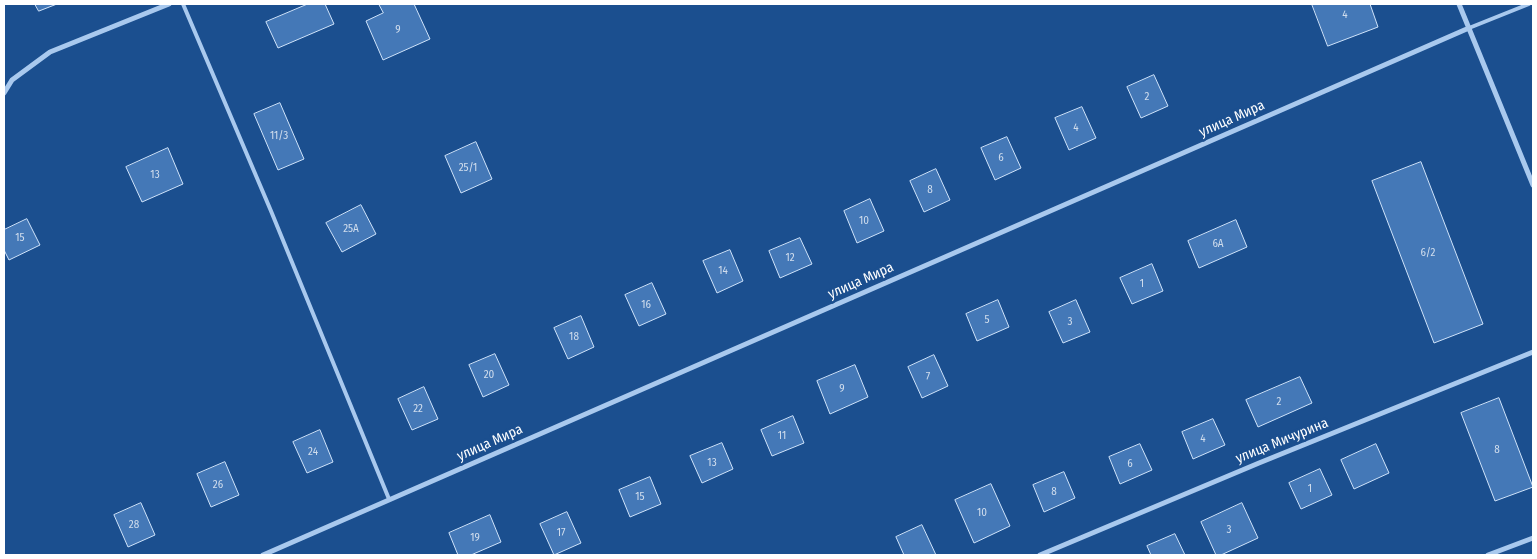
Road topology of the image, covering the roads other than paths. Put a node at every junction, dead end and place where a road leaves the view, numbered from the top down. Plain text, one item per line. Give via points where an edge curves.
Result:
1 (169, 4) edge
2 (183, 4) edge
3 (1459, 4) edge
4 (1529, 4) edge
5 (1468, 28) junction
6 (4, 93) edge
7 (1533, 186) edge
8 (1533, 352) edge
9 (390, 499) junction
10 (1533, 538) edge
11 (263, 555) edge
12 (1040, 555) edge
13 (1488, 555) edge

1 - 6 street via 50,52 12,80
2 - 9 lane
3 - 5 street
4 - 5 lane
5 - 7 street
5 - 9 street, улица Мира
8 - 12 street, улица Мичурина
9 - 11 street, улица Мира
10 - 13 street

